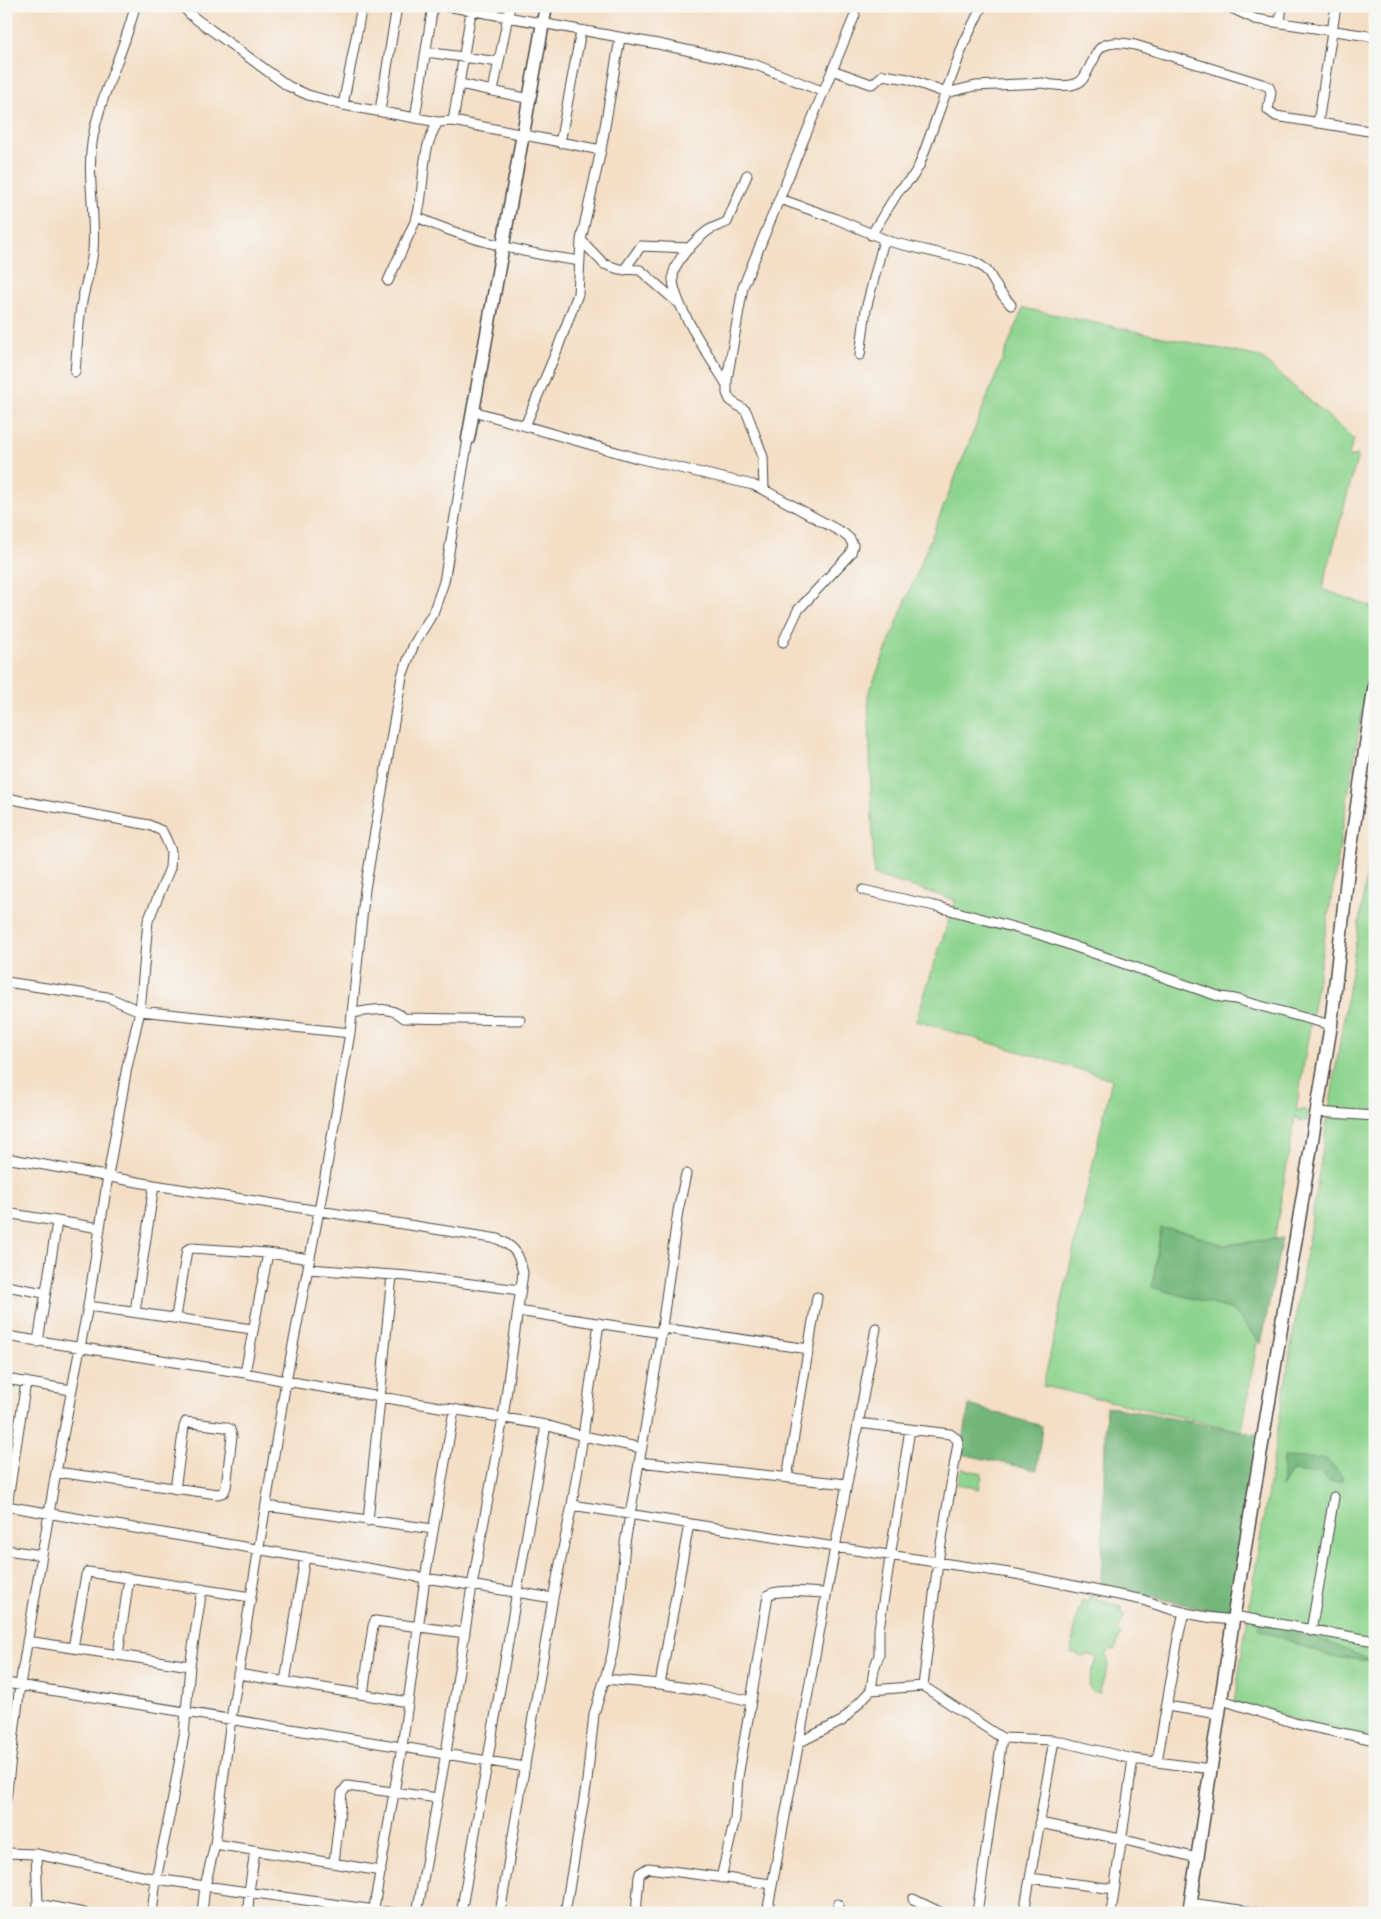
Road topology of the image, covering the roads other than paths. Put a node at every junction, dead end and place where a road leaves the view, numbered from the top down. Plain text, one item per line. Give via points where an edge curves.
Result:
1 (135, 6) edge
2 (182, 6) edge
3 (362, 6) edge
4 (398, 6) edge
5 (433, 6) edge
6 (446, 6) edge
7 (510, 6) edge
8 (546, 6) edge
9 (982, 6) edge
10 (1227, 6) edge
11 (1282, 6) edge
12 (1336, 6) edge
13 (472, 9) edge
14 (855, 15) dead end
15 (509, 18) junction
16 (1280, 22) junction
17 (543, 23) junction
18 (1333, 30) junction
19 (581, 31) junction
20 (1375, 37) edge
21 (620, 38) junction
22 (426, 52) junction
23 (464, 56) junction
24 (499, 62) junction
25 (832, 70) junction
26 (460, 84) junction
27 (493, 91) junction
28 (824, 92) junction
29 (946, 93) junction
30 (530, 99) junction
31 (343, 105) junction
32 (380, 111) junction
33 (415, 118) junction
34 (453, 121) junction
35 (438, 122) junction
36 (1318, 123) junction
37 (1375, 132) edge
38 (523, 136) junction
39 (560, 142) junction
40 (601, 150) junction
41 (747, 175) dead end
42 (780, 199) junction
43 (417, 217) junction
44 (870, 235) junction
45 (581, 240) junction
46 (884, 240) junction
47 (503, 247) junction
48 (690, 248) junction
49 (580, 261) junction
50 (624, 270) junction
51 (388, 281) dead end
52 (678, 302) junction
53 (1011, 305) dead end
54 (860, 355) dead end
55 (75, 372) dead end
56 (727, 385) junction
57 (473, 411) junction
58 (525, 426) junction
59 (468, 439) joint
60 (764, 490) junction
61 (783, 642) dead end
62 (1375, 683) edge
63 (6, 798) edge
64 (863, 890) dead end
65 (6, 982) edge
66 (140, 1010) junction
67 (352, 1013) junction
68 (520, 1020) dead end
69 (1331, 1025) junction
70 (350, 1033) junction
71 (1317, 1112) junction
72 (1375, 1116) edge
73 (6, 1158) edge
74 (686, 1174) dead end
75 (108, 1176) junction
76 (154, 1185) junction
77 (319, 1212) junction
78 (6, 1213) edge
79 (57, 1222) junction
80 (100, 1228) junction
81 (268, 1253) junction
82 (310, 1259) junction
83 (308, 1269) junction
84 (392, 1275) junction
85 (6, 1286) edge
86 (520, 1290) junction
87 (44, 1293) junction
88 (817, 1297) dead end
89 (88, 1306) junction
90 (518, 1311) junction
91 (135, 1312) junction
92 (176, 1317) junction
93 (599, 1323) junction
94 (876, 1328) dead end
95 (252, 1329) junction
96 (662, 1330) junction
97 (6, 1336) edge
98 (38, 1342) junction
99 (79, 1347) junction
100 (808, 1349) junction
101 (245, 1373) junction
102 (6, 1379) edge
103 (26, 1382) junction
104 (286, 1382) junction
105 (71, 1390) junction
106 (380, 1397) junction
107 (454, 1410) junction
108 (503, 1418) junction
109 (858, 1422) junction
110 (546, 1425) junction
111 (910, 1429) junction
112 (582, 1436) junction
113 (642, 1448) junction
114 (10, 1460) edge
115 (639, 1462) junction
116 (56, 1472) junction
117 (787, 1478) junction
118 (847, 1484) junction
119 (175, 1489) junction
120 (1334, 1497) dead end
121 (572, 1505) junction
122 (7, 1506) edge
123 (266, 1506) junction
124 (49, 1513) junction
125 (629, 1515) junction
126 (368, 1521) junction
127 (689, 1524) junction
128 (433, 1529) junction
129 (835, 1547) junction
130 (6, 1550) edge
131 (259, 1550) junction
132 (42, 1555) junction
133 (890, 1555) junction
134 (304, 1558) junction
135 (938, 1562) junction
136 (129, 1578) junction
137 (425, 1578) junction
138 (472, 1586) junction
139 (202, 1589) junction
140 (516, 1593) junction
141 (825, 1593) junction
142 (251, 1597) junction
143 (553, 1598) junction
144 (1184, 1612) junction
145 (1234, 1618) junction
146 (418, 1626) junction
147 (1311, 1631) junction
148 (465, 1633) junction
149 (28, 1641) junction
150 (1375, 1641) edge
151 (73, 1648) junction
152 (118, 1655) junction
153 (190, 1666) junction
154 (238, 1674) junction
155 (605, 1679) junction
156 (285, 1682) junction
157 (6, 1683) edge
158 (660, 1684) junction
159 (20, 1685) junction
160 (923, 1686) junction
161 (871, 1690) junction
162 (363, 1694) junction
163 (1222, 1700) junction
164 (751, 1701) junction
165 (408, 1702) junction
166 (1166, 1706) junction
167 (187, 1712) junction
168 (1220, 1714) junction
169 (231, 1719) junction
170 (10, 1728) edge
171 (1002, 1738) junction
172 (1054, 1740) junction
173 (1375, 1740) edge
174 (800, 1742) junction
175 (402, 1748) junction
176 (446, 1753) junction
177 (1133, 1759) junction
178 (488, 1760) junction
179 (1157, 1762) junction
180 (525, 1767) junction
181 (1211, 1769) junction
182 (394, 1792) junction
183 (438, 1798) junction
184 (6, 1799) edge
185 (1039, 1822) junction
186 (1122, 1838) junction
187 (215, 1844) junction
188 (255, 1850) junction
189 (6, 1853) edge
190 (36, 1854) junction
191 (1197, 1858) junction
192 (334, 1863) junction
193 (381, 1871) junction
194 (721, 1878) junction
195 (1030, 1878) junction
196 (156, 1879) junction
197 (772, 1884) junction
198 (205, 1886) junction
199 (1114, 1888) junction
200 (249, 1892) junction
201 (913, 1899) dead end
202 (37, 1908) edge
203 (1190, 1908) edge
204 (374, 1911) edge
205 (84, 1913) edge
206 (152, 1913) edge
207 (202, 1913) edge
208 (248, 1913) edge
209 (396, 1913) edge
210 (417, 1913) edge
211 (461, 1913) edge
212 (500, 1913) edge
213 (565, 1913) edge
214 (636, 1913) edge
215 (767, 1913) edge
216 (942, 1913) edge
217 (977, 1913) edge
218 (1024, 1913) edge
219 (1111, 1913) edge
220 (1261, 1913) edge

1 - 55 street via 93,136 90,155 93,252 81,307
2 - 31 street via 288,86
3 - 31 street
4 - 32 street
5 - 22 street
6 - 13 street
7 - 15 street
8 - 17 street
9 - 29 street
10 - 16 street via 1255,19
11 - 16 street
12 - 18 street
13 - 15 street
13 - 23 street
14 - 25 street
15 - 17 street
15 - 24 street
16 - 18 street
17 - 19 street
17 - 30 street
18 - 20 street
18 - 36 street
19 - 21 street
19 - 39 street
21 - 28 street via 756,65
21 - 40 street
22 - 23 street
22 - 33 street
23 - 24 street
23 - 26 street
24 - 27 street
25 - 28 street
25 - 29 street via 871,84 883,75 894,76
26 - 27 street
26 - 34 street
27 - 30 street
28 - 42 street
29 - 36 street via 975,86 1076,84 1086,74 1098,50 1105,45 1125,44 1262,84 1269,87 1268,110 1276,116
29 - 44 street via 919,166
30 - 38 street
31 - 32 street
32 - 33 street
33 - 35 street
34 - 35 street
34 - 38 street
35 - 43 street via 425,156 422,199
36 - 37 street
38 - 39 street
38 - 47 street
39 - 40 street
40 - 45 street
41 - 48 street via 727,222 707,231
42 - 44 street
42 - 56 street via 743,287
43 - 47 street
43 - 51 street
44 - 46 street
45 - 49 street
45 - 50 street via 604,264
46 - 53 street via 981,265 988,270
46 - 54 street via 866,309
47 - 49 street
47 - 57 street
48 - 50 street via 641,246
48 - 52 street via 678,262 673,278
49 - 58 street via 578,294
50 - 52 street via 640,270
52 - 56 street
56 - 60 street via 730,400 746,411 763,457
57 - 58 street
57 - 59 street
58 - 60 street via 637,458 741,481
59 - 67 street via 444,582 433,613 414,644 402,676 365,890
60 - 61 street via 843,533 853,544 851,552 798,610
62 - 69 street via 1349,860
63 - 66 street via 149,825 162,831 171,850 170,868 148,921
64 - 69 street via 1038,934 1220,997
65 - 66 street via 107,997
66 - 70 street
66 - 75 street
67 - 68 street via 387,1009 396,1010 404,1018
67 - 70 street
69 - 71 street
70 - 77 street
71 - 72 street
71 - 145 street
73 - 75 street
74 - 96 street
75 - 76 street
75 - 80 street
76 - 77 street
76 - 91 street
77 - 82 street
77 - 86 street via 498,1239 512,1246 520,1258 523,1273
78 - 79 street
79 - 80 street
79 - 87 street
80 - 89 street
81 - 82 street
81 - 92 street via 187,1250
81 - 95 street
82 - 83 street
83 - 84 street
83 - 104 street
84 - 86 street
84 - 106 street
85 - 87 street
86 - 90 street
87 - 98 street
88 - 100 street
89 - 91 street
89 - 99 street
90 - 93 street
90 - 108 street
91 - 92 street
92 - 95 street
93 - 96 street
93 - 112 street
94 - 109 street
95 - 101 street
96 - 100 street
96 - 113 street
97 - 98 street
98 - 99 street
99 - 101 street
99 - 105 street
100 - 117 street
101 - 104 street
102 - 103 street
103 - 105 street
103 - 114 street
104 - 106 street
104 - 123 street
105 - 116 street
106 - 107 street
106 - 126 street
107 - 108 street
107 - 128 street
108 - 110 street
108 - 138 street
109 - 111 street
109 - 118 street
110 - 112 street
110 - 140 street
111 - 133 street
111 - 135 street via 950,1434 958,1443
112 - 113 street
112 - 121 street
113 - 115 street
114 - 122 street
115 - 117 street
115 - 125 street
116 - 119 street
116 - 124 street
117 - 118 street
118 - 129 street
119 - 119 street via 224,1492 232,1436 230,1429 186,1422
120 - 147 street
121 - 125 street
121 - 143 street
122 - 124 street
123 - 126 street
123 - 131 street
124 - 131 street
124 - 132 street
125 - 127 street
125 - 155 street via 620,1603
126 - 128 street
127 - 129 street
127 - 158 street
128 - 137 street
129 - 133 street
129 - 141 street
130 - 132 street
131 - 134 street
131 - 142 street
132 - 149 street
133 - 135 street
133 - 161 street via 879,1629 879,1655
134 - 137 street
134 - 156 street
135 - 144 street via 1055,1581
135 - 160 street
136 - 139 street
136 - 151 street via 86,1573
136 - 152 street
137 - 138 street
137 - 146 street
138 - 140 street
138 - 148 street
139 - 142 street
139 - 153 street
140 - 143 street
140 - 178 street
141 - 164 street via 772,1592 768,1595
141 - 174 street
142 - 154 street
143 - 180 street
144 - 145 street via 1211,1619
144 - 166 street
145 - 147 street
145 - 163 street
146 - 148 street
146 - 162 street via 373,1623
146 - 165 street
147 - 150 street
148 - 176 street
149 - 151 street
149 - 159 street
151 - 152 street
152 - 153 street
153 - 167 street
154 - 156 street
154 - 169 street
155 - 158 street
155 - 213 street via 590,1734 587,1781
156 - 162 street
157 - 159 street
158 - 164 street
159 - 167 street
159 - 170 street
160 - 161 street
160 - 171 street
161 - 174 street via 842,1721
162 - 165 street
163 - 168 street
163 - 173 street via 1298,1724
164 - 194 street via 738,1777 735,1819
165 - 175 street
166 - 168 street
166 - 179 street
167 - 169 street
167 - 196 street
168 - 181 street
169 - 175 street
169 - 187 street
170 - 184 street
171 - 172 street
171 - 217 street
172 - 177 street
172 - 185 street
174 - 197 street
175 - 176 street
175 - 182 street
176 - 178 street
176 - 183 street
177 - 179 street
177 - 186 street
178 - 180 street
178 - 211 street
179 - 181 street
180 - 212 street
181 - 191 street
182 - 183 street
182 - 192 street via 351,1786 344,1788
182 - 193 street
183 - 210 street
185 - 186 street
185 - 195 street
186 - 191 street
186 - 199 street
187 - 188 street
187 - 198 street
188 - 192 street
188 - 200 street
189 - 190 street
190 - 196 street
190 - 202 street
191 - 203 street
192 - 193 street
193 - 204 street
194 - 197 street
194 - 214 street via 643,1870 639,1877
195 - 199 street
195 - 218 street
196 - 198 street
196 - 206 street
197 - 215 street
198 - 200 street
198 - 207 street
199 - 219 street
200 - 204 street
200 - 208 street
201 - 216 street
202 - 205 street
203 - 220 street
204 - 209 street

